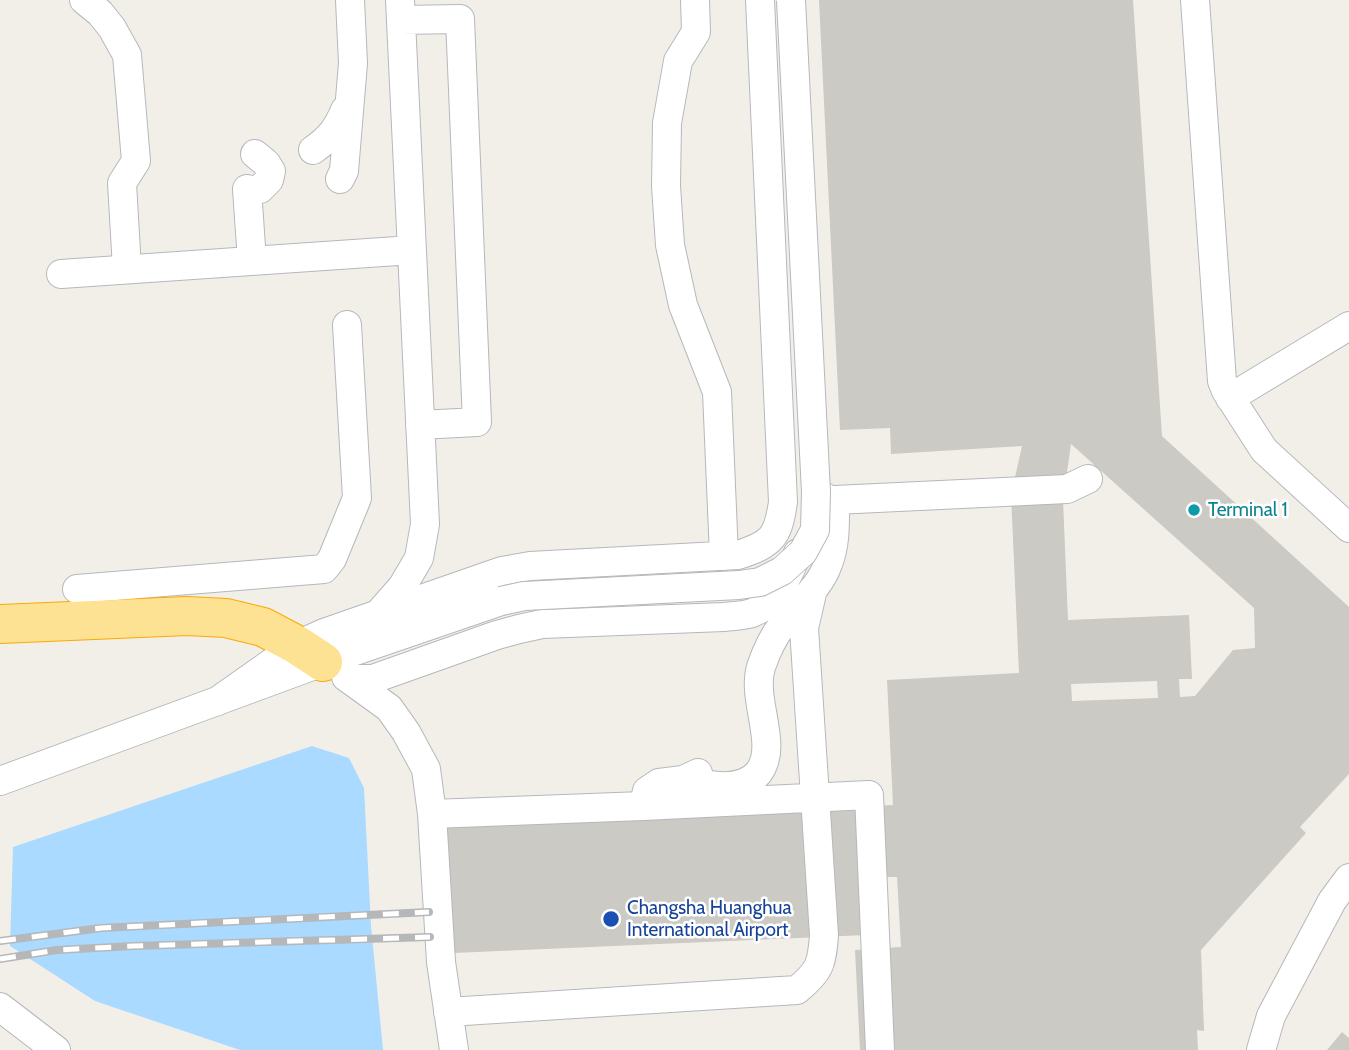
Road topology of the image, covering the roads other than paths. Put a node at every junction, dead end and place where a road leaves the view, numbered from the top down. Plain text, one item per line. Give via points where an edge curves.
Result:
1 (84, 0) edge
2 (350, 0) edge
3 (695, 0) edge
4 (760, 0) edge
5 (780, 0) edge
6 (791, 0) edge
7 (798, 0) edge
8 (1195, 0) edge
9 (401, 10) edge
10 (350, 99) junction
11 (313, 150) dead end
12 (255, 154) dead end
13 (340, 178) dead end
14 (412, 250) junction
15 (252, 261) junction
16 (127, 270) junction
17 (61, 274) dead end
18 (347, 325) dead end
19 (1349, 326) edge
20 (1230, 398) junction
21 (420, 425) junction
22 (1088, 479) dead end
23 (829, 498) junction
24 (1349, 528) edge
25 (804, 540) junction
26 (724, 556) junction
27 (669, 559) junction
28 (77, 589) dead end
29 (813, 589) junction
30 (378, 614) junction
31 (0, 624) edge
32 (323, 662) junction
33 (0, 781) edge
34 (816, 798) junction
35 (643, 806) junction
36 (432, 814) junction
37 (1349, 878) edge
38 (0, 1007) edge
39 (448, 1012) junction
40 (56, 1050) edge
41 (454, 1050) edge
42 (880, 1050) edge
43 (1261, 1050) edge

1 - 16 street via 112,28 127,55 136,161 122,183
2 - 10 street
3 - 26 street via 696,32 678,61 667,123 666,186 670,245 683,305 717,392
4 - 26 street via 783,502 773,538 759,549
5 - 25 street via 808,496
6 - 32 street, bridge via 816,492 815,530 803,552 782,571 760,582 501,601
7 - 23 street
8 - 20 street via 1222,381
9 - 14 street
9 - 21 street via 460,19 477,422
10 - 11 street via 327,141
10 - 13 street
12 - 15 street via 271,171 269,180 253,189
14 - 15 street
14 - 21 street
15 - 16 street
16 - 17 street
18 - 28 street via 357,498 324,569
19 - 20 street
20 - 24 street via 1264,450
21 - 30 street via 425,524 419,558
22 - 23 street via 1067,489
23 - 25 street
23 - 29 street via 834,544 828,566
25 - 27 street via 764,570 736,577 711,576
25 - 32 street via 773,601 751,614 542,625 496,635 373,679
26 - 27 street
27 - 30 street via 521,567
29 - 34 street via 804,628
29 - 35 street via 769,644 760,670 767,743 759,772 750,781 735,785 707,786 683,780 659,783 647,791
30 - 32 street via 324,633
31 - 32 highway via 226,618 263,627
32 - 33 street
32 - 36 street via 389,708 426,769
34 - 35 street
34 - 39 street via 822,959 813,977 797,990
34 - 42 street via 869,795
35 - 36 street
36 - 39 street
37 - 43 street via 1271,1016
38 - 40 street
39 - 41 street

